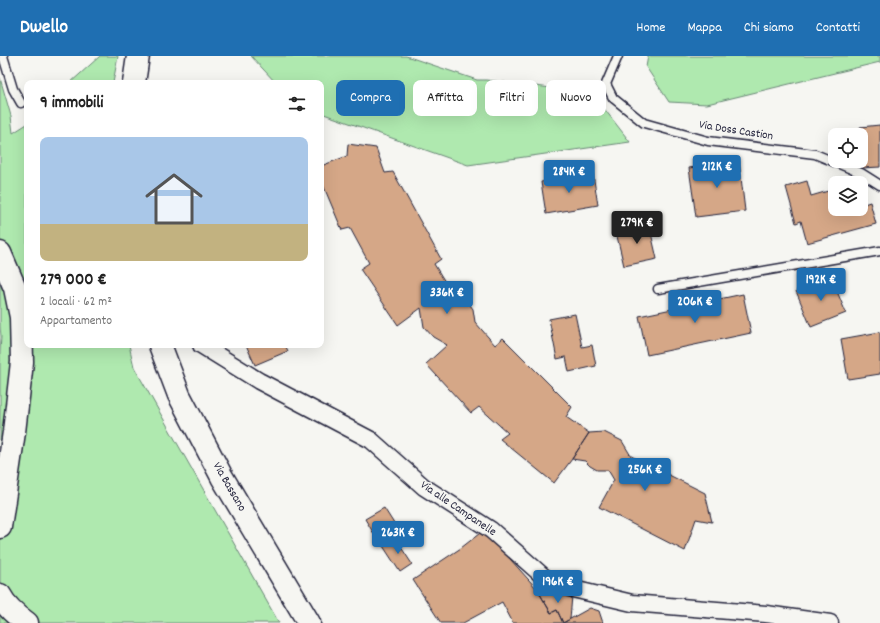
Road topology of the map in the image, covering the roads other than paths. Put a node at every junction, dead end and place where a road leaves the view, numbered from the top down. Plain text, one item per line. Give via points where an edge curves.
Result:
1 (3, 56) edge
2 (138, 56) edge
3 (618, 56) edge
4 (134, 80) edge
5 (20, 103) dead end
6 (880, 185) edge
7 (880, 251) edge
8 (0, 253) edge
9 (658, 289) dead end
10 (161, 348) edge
11 (206, 348) edge
12 (0, 527) edge
13 (0, 595) edge
14 (27, 623) edge
15 (309, 623) edge
16 (830, 623) edge

1 - 5 lane
2 - 4 main road
3 - 6 lane, Via Doss Castion via 606,84 612,98 644,123 708,141 815,154 861,173
7 - 9 lane
8 - 12 main road via 15,288 22,317 22,362
10 - 15 main road, Via Bassano via 179,395 222,477
11 - 16 street, Via alle Campanelle via 259,381 371,440 424,487 490,530 552,584 632,603 766,614
13 - 14 main road via 4,603

